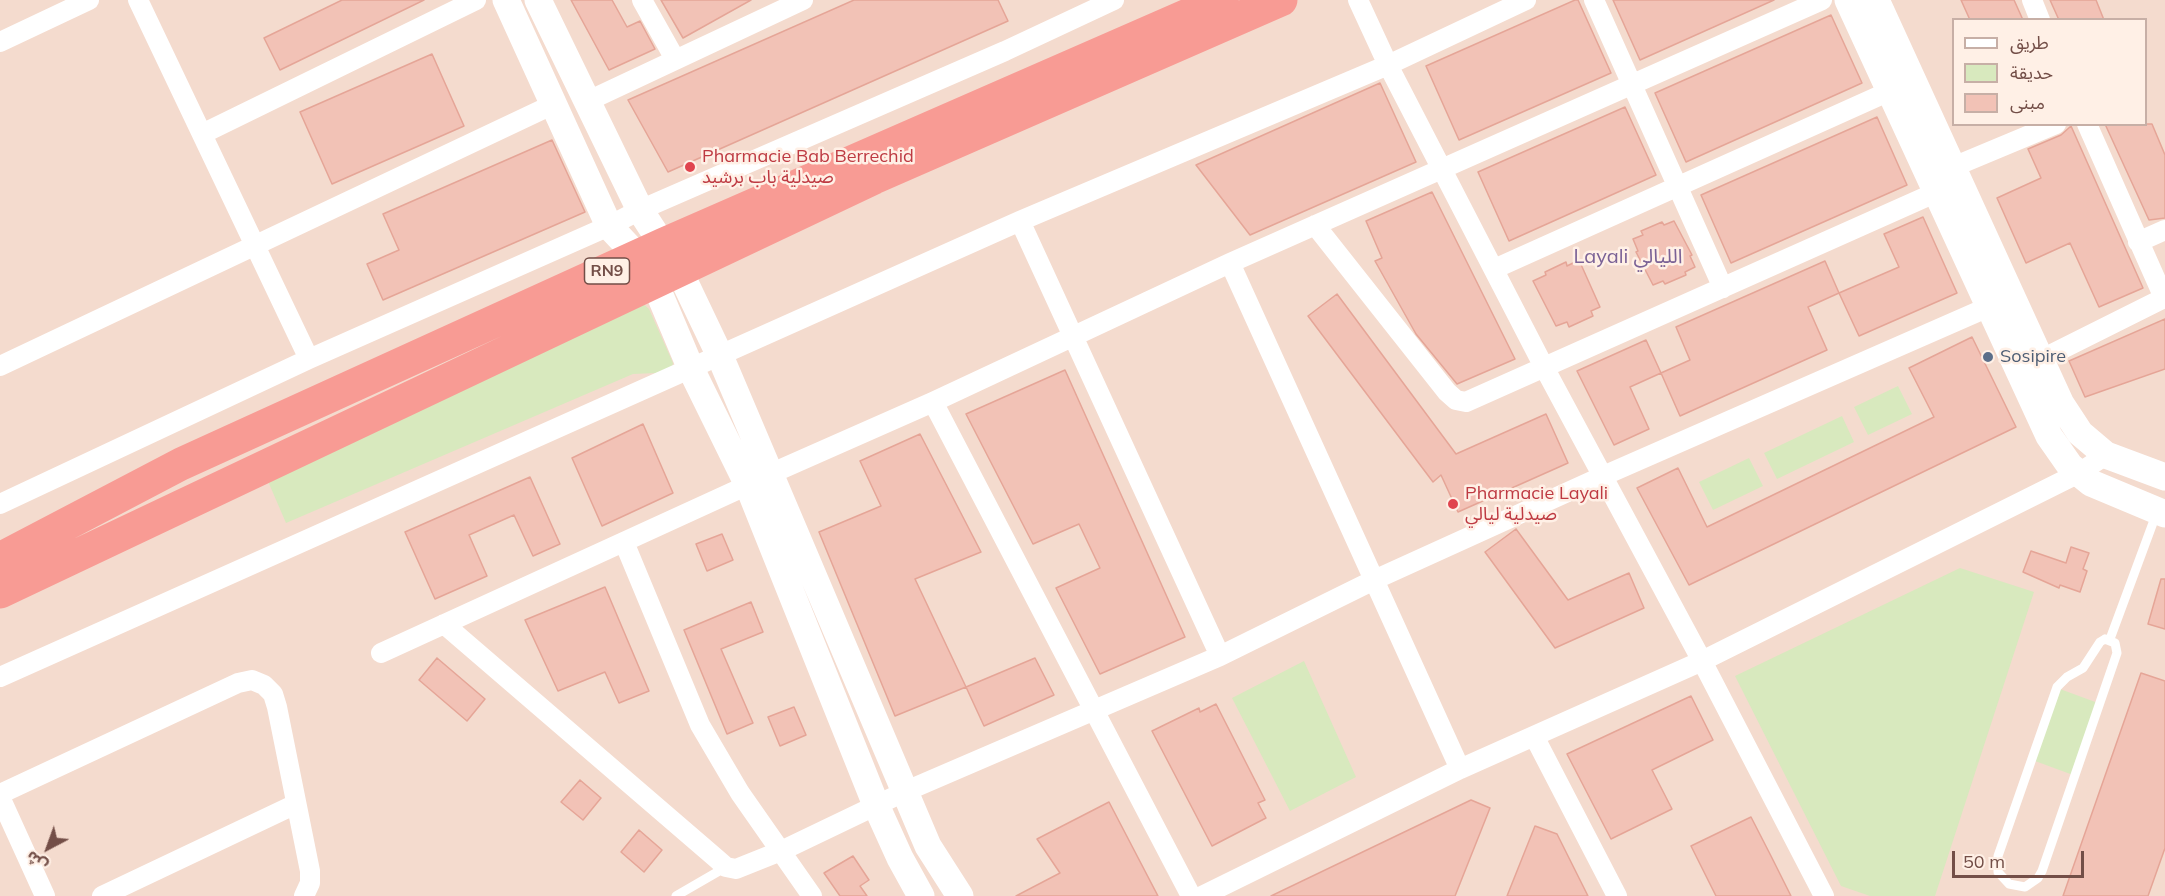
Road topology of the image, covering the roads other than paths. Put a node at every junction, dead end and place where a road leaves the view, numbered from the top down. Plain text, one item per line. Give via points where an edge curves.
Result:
1 (89, 0) edge
2 (138, 0) edge
3 (476, 0) edge
4 (506, 0) edge
5 (538, 0) edge
6 (642, 0) edge
7 (803, 0) edge
8 (1114, 0) edge
9 (1222, 0) edge
10 (1281, 0) edge
11 (1358, 0) edge
12 (1526, 0) edge
13 (1594, 0) edge
14 (1822, 0) edge
15 (1848, 0) edge
16 (1876, 0) edge
17 (2031, 0) edge
18 (764, 8) edge
19 (2039, 18) edge
20 (0, 42) edge
21 (675, 59) junction
22 (1388, 65) junction
23 (1632, 86) junction
24 (1890, 91) junction
25 (588, 101) junction
26 (554, 104) junction
27 (2051, 126) edge
28 (2088, 126) edge
29 (202, 134) junction
30 (1953, 167) junction
31 (1443, 169) junction
32 (1676, 187) junction
33 (1937, 192) junction
34 (640, 210) junction
35 (1020, 221) junction
36 (1315, 225) junction
37 (609, 226) junction
38 (2165, 230) edge
39 (2138, 242) junction
40 (255, 246) junction
41 (1230, 262) junction
42 (659, 263) junction
43 (1494, 269) junction
44 (1723, 288) junction
45 (2164, 299) edge
46 (2000, 302) junction
47 (1074, 333) junction
48 (720, 356) junction
49 (309, 359) junction
50 (2040, 360) junction
51 (0, 366) edge
52 (1544, 367) junction
53 (691, 369) junction
54 (933, 402) junction
55 (2106, 454) junction
56 (2079, 473) junction
57 (1603, 476) junction
58 (2165, 477) edge
59 (759, 480) junction
60 (0, 504) edge
61 (2161, 513) edge
62 (624, 542) junction
63 (0, 559) edge
64 (1374, 580) junction
65 (0, 592) edge
66 (444, 624) junction
67 (2110, 639) junction
68 (381, 653) dead end
69 (1220, 656) junction
70 (1702, 661) junction
71 (0, 677) edge
72 (1096, 711) junction
73 (1534, 736) junction
74 (1460, 769) junction
75 (904, 792) junction
76 (0, 796) edge
77 (296, 804) junction
78 (876, 805) junction
79 (781, 851) junction
80 (726, 867) junction
81 (45, 896) edge
82 (102, 896) edge
83 (304, 896) edge
84 (676, 896) edge
85 (812, 896) edge
86 (921, 896) edge
87 (960, 896) edge
88 (1191, 896) edge
89 (1202, 896) edge
90 (1617, 896) edge
91 (1824, 896) edge

1 - 20 street
2 - 29 street
3 - 29 street
4 - 26 main road
5 - 25 main road
6 - 21 street
7 - 18 street
8 - 34 street
9 - 42 highway, RN9
10 - 42 highway, RN9 via 874,178
11 - 22 street
12 - 22 street
13 - 23 street
14 - 23 street
15 - 24 main road
16 - 30 main road
17 - 19 street
18 - 21 street
21 - 25 street
22 - 31 street
22 - 35 street
23 - 31 street
23 - 32 street
24 - 32 street
24 - 33 main road
25 - 34 main road
26 - 37 main road
26 - 40 street
27 - 30 street
28 - 39 street
29 - 40 street
30 - 46 main road
31 - 36 street
31 - 43 street
32 - 43 street
32 - 44 street
33 - 44 street
33 - 46 main road
34 - 37 street
34 - 42 main road
35 - 47 street
35 - 48 street
36 - 41 street
36 - 52 street via 1456,400 1471,400
37 - 42 main road
37 - 49 street
38 - 39 street
39 - 45 street
40 - 49 street
40 - 51 street
41 - 47 street
41 - 64 street
42 - 48 main road
42 - 53 main road
42 - 63 highway, RN9 via 181,464
42 - 65 highway, RN9
43 - 52 street
44 - 52 street
45 - 50 street
46 - 50 main road
46 - 56 main road via 2049,436
46 - 57 street
47 - 54 street
47 - 69 street
48 - 53 street
48 - 59 main road
49 - 60 street
50 - 55 main road via 2071,420 2091,444
52 - 57 street
53 - 59 main road
53 - 71 street
54 - 59 street
54 - 72 street
55 - 56 street
55 - 58 main road
56 - 61 main road via 2104,490
56 - 70 street
57 - 64 street
57 - 70 street
59 - 62 street
59 - 75 main road
59 - 78 main road
61 - 67 lane
62 - 66 street
62 - 79 street via 700,725
64 - 69 street
64 - 74 street
66 - 68 street
66 - 80 street
67 - 67 lane via 2118,648 2117,653 2043,872 2025,887 2009,884 1998,872 1998,856 2057,687 2083,668 2100,642
69 - 72 street
70 - 73 street
70 - 91 street
72 - 75 street
72 - 88 street
73 - 74 street
73 - 90 street
74 - 89 street
75 - 78 street
75 - 87 main road via 928,846
76 - 77 street via 238,683 252,680 273,694
76 - 81 street
77 - 82 street
77 - 83 street via 310,871
78 - 79 street
78 - 86 main road
79 - 80 street via 736,869
79 - 85 street
80 - 84 lane

